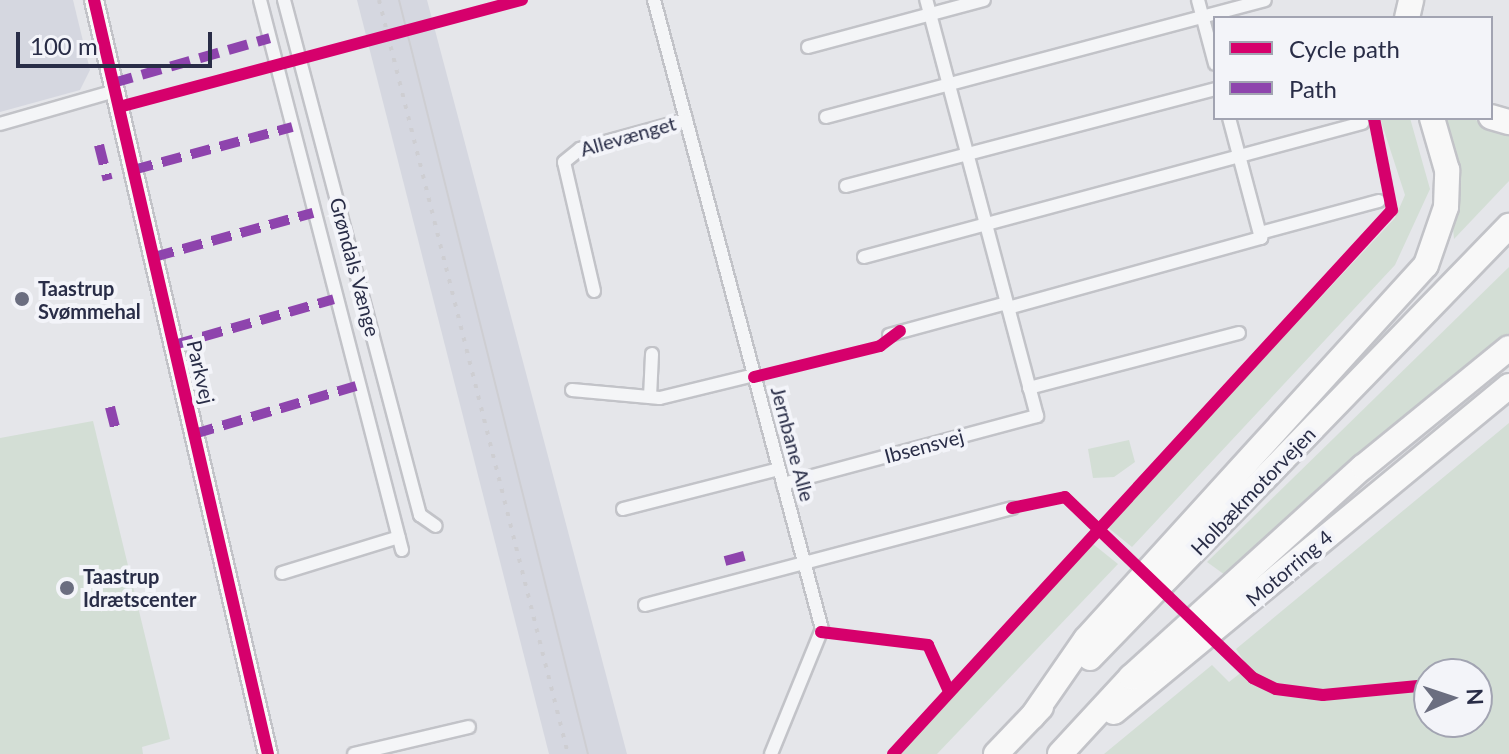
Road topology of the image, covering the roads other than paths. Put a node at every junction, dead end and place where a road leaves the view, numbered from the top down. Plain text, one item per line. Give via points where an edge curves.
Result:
1 (94, 0) edge
2 (260, 0) edge
3 (284, 0) edge
4 (654, 0) edge
5 (926, 0) edge
6 (984, 0) edge
7 (1198, 0) edge
8 (1265, 0) edge
9 (930, 15) junction
10 (1203, 17) junction
11 (808, 47) dead end
12 (1213, 56) edge
13 (948, 84) junction
14 (1213, 90) edge
15 (115, 91) junction
16 (826, 117) dead end
17 (686, 120) junction
18 (1230, 120) edge
19 (1433, 120) edge
20 (1362, 123) dead end
21 (0, 124) edge
22 (967, 154) junction
23 (1239, 156) junction
24 (846, 186) dead end
25 (1379, 201) dead end
26 (986, 224) junction
27 (1509, 226) edge
28 (1260, 233) junction
29 (1509, 235) edge
30 (1487, 253) junction
31 (864, 257) dead end
32 (594, 291) dead end
33 (1007, 305) junction
34 (1239, 333) dead end
35 (889, 335) dead end
36 (1509, 348) edge
37 (652, 354) dead end
38 (754, 375) junction
39 (1509, 386) edge
40 (1029, 388) junction
41 (572, 390) dead end
42 (650, 397) junction
43 (779, 469) junction
44 (783, 484) junction
45 (1012, 508) dead end
46 (623, 509) dead end
47 (436, 526) dead end
48 (805, 565) junction
49 (282, 573) dead end
50 (645, 605) dead end
51 (1032, 717) junction
52 (469, 727) dead end
53 (1064, 751) edge
54 (268, 754) edge
55 (354, 754) edge
56 (771, 754) edge
57 (996, 754) edge

1 - 15 street, Parkvej
2 - 49 street via 401,544
3 - 47 street, Grøndals Vænge via 420,515
4 - 17 street, Jernbane Alle
5 - 9 street, Ibsensvej
6 - 9 street
7 - 10 street
8 - 10 street
9 - 11 street
9 - 13 street, Ibsensvej
10 - 12 street
10 - 13 street
13 - 16 street
13 - 22 street, Ibsensvej
14 - 22 street
15 - 21 street
15 - 54 street, Parkvej
17 - 32 street, Allevænget via 580,149 564,162
17 - 38 street, Jernbane Alle
18 - 23 street
19 - 51 highway via 1447,170 1446,207 1426,265 1086,639
20 - 23 street
22 - 24 street
22 - 26 street, Ibsensvej
23 - 26 street
23 - 28 street
25 - 28 street
26 - 31 street
26 - 33 street, Ibsensvej
27 - 30 highway, Holbækmotorvejen
28 - 33 street
29 - 30 highway
30 - 51 highway, Holbækmotorvejen
33 - 35 street
33 - 40 street, Ibsensvej
34 - 40 street
36 - 53 highway via 1305,520 1131,677
37 - 42 street
38 - 42 street
38 - 43 street, Jernbane Alle
39 - 53 highway, Motorring 4
40 - 44 street, Ibsensvej via 1037,416
41 - 42 street
43 - 44 street, Jernbane Alle
43 - 46 street, Jernbane Alle
44 - 48 street, Jernbane Alle
45 - 48 street
48 - 50 street
48 - 56 street, Jernbane Alle via 822,629
51 - 57 highway, Holbækmotorvejen
52 - 55 street

